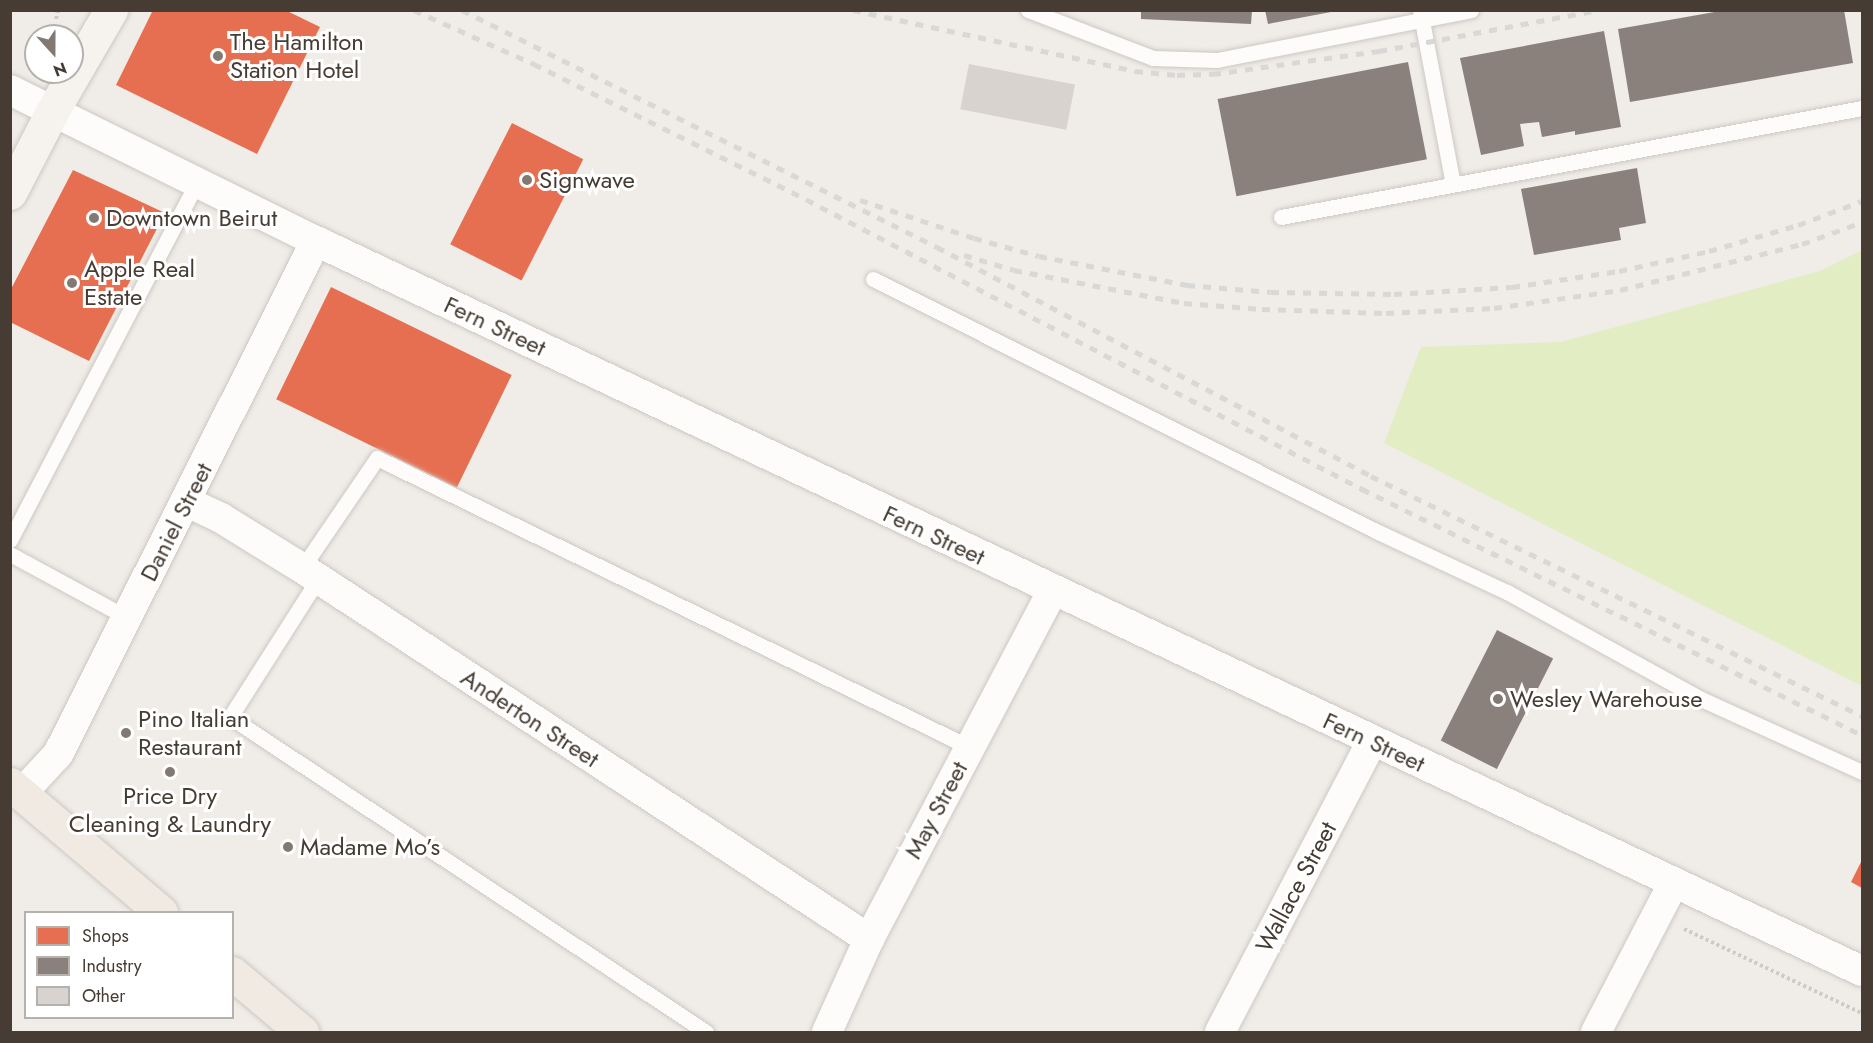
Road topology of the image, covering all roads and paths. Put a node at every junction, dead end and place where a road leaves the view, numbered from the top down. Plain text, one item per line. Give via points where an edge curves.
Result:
1 (58, 10) edge
2 (111, 10) edge
3 (1028, 10) edge
4 (1471, 10) edge
5 (1421, 15) edge
6 (56, 19) dead end
7 (10, 90) edge
8 (1863, 108) edge
9 (53, 110) junction
10 (197, 182) junction
11 (1453, 184) junction
12 (10, 193) edge
13 (1281, 217) dead end
14 (316, 241) junction
15 (873, 279) dead end
16 (187, 502) junction
17 (10, 540) edge
18 (10, 554) edge
19 (310, 574) junction
20 (1053, 590) junction
21 (126, 617) junction
22 (1372, 741) junction
23 (969, 747) junction
24 (1863, 772) edge
25 (16, 789) edge
26 (1674, 882) junction
27 (160, 911) edge
28 (1675, 924) dead end
29 (869, 939) junction
30 (1863, 971) edge
31 (234, 975) edge
32 (1863, 1013) edge
33 (302, 1032) edge
34 (706, 1032) edge
35 (827, 1032) edge
36 (1220, 1032) edge
37 (1596, 1032) edge

1 - 6 path
2 - 9 main road
3 - 5 lane via 1153,58 1216,60
4 - 5 lane
5 - 11 lane
7 - 9 street, Fern Street
8 - 11 lane
9 - 10 street, Fern Street
9 - 12 main road
10 - 14 street, Fern Street
10 - 17 lane
11 - 13 lane
14 - 16 street, Daniel Street
14 - 20 street, Fern Street
15 - 24 lane via 1376,531 1507,592 1701,699
16 - 19 street, Anderton Street via 221,518
16 - 21 street, Daniel Street
18 - 21 lane
19 - 23 lane via 377,458
19 - 29 street, Anderton Street
19 - 34 lane via 231,717
20 - 22 street, Fern Street
20 - 23 street, May Street
21 - 25 street, Daniel Street via 58,754
22 - 26 street, Fern Street
22 - 36 street, Wallace Street
23 - 29 street, May Street
25 - 27 main road
26 - 30 street, Fern Street
26 - 37 street
28 - 32 path
29 - 35 street, May Street
31 - 33 main road

